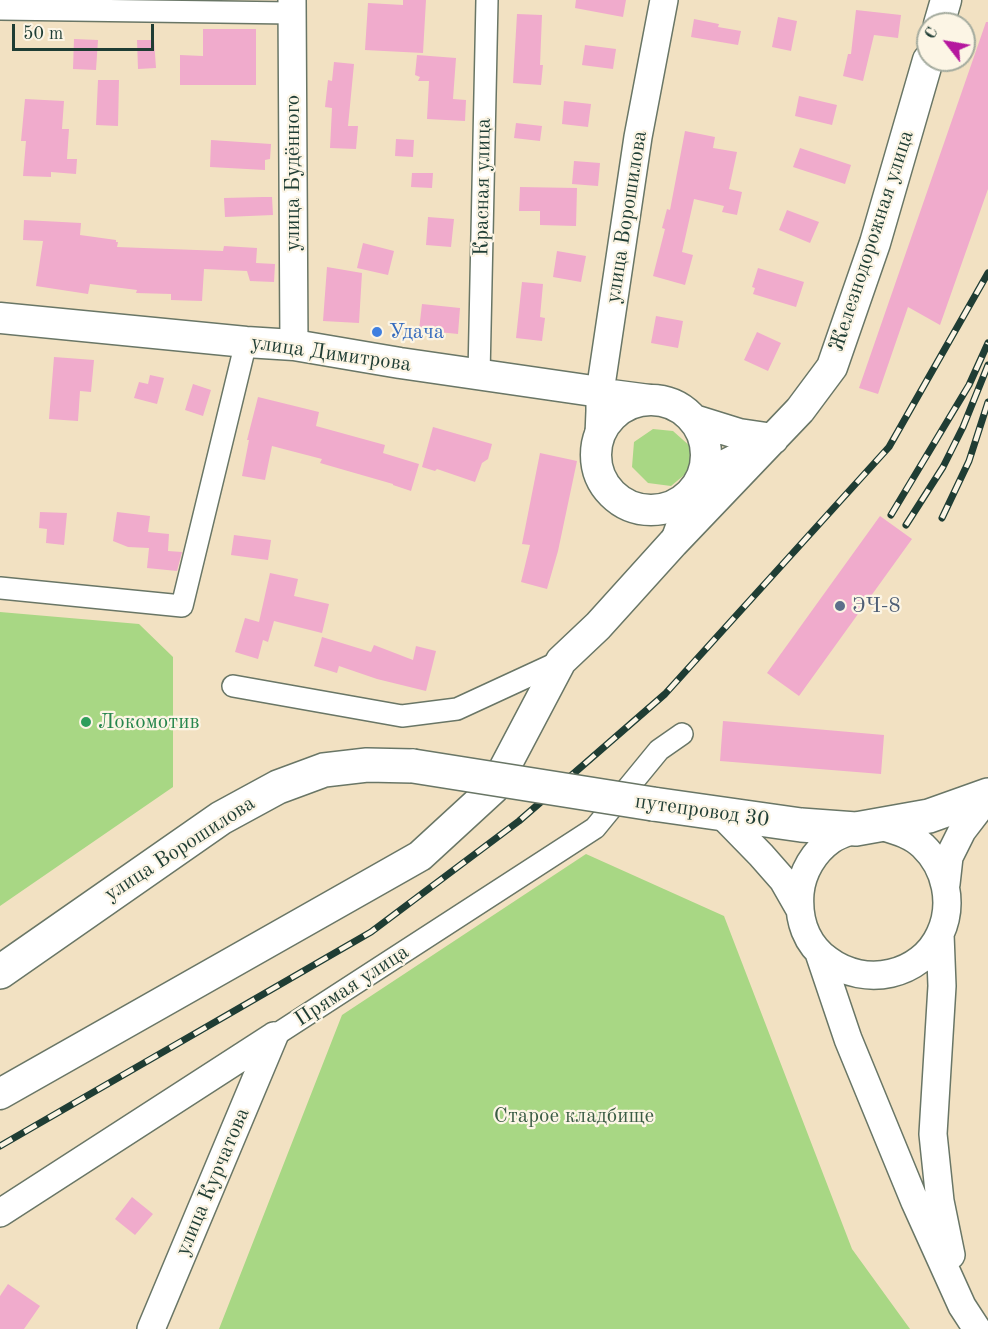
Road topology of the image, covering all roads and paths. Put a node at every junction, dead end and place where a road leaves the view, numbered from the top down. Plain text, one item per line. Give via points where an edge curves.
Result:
1 (487, 0) edge
2 (664, 0) edge
3 (292, 7) edge
4 (0, 9) edge
5 (925, 72) edge
6 (0, 318) edge
7 (246, 342) junction
8 (294, 345) junction
9 (479, 375) junction
10 (600, 393) junction
11 (661, 400) junction
12 (694, 420) junction
13 (598, 435) junction
14 (772, 439) junction
15 (697, 483) junction
16 (673, 543) junction
17 (0, 588) edge
18 (561, 662) junction
19 (233, 686) dead end
20 (682, 734) dead end
21 (413, 766) joint
22 (988, 796) edge
23 (721, 814) junction
24 (867, 827) junction
25 (946, 884) junction
26 (799, 908) junction
27 (940, 934) junction
28 (819, 953) junction
29 (0, 972) edge
30 (274, 1036) junction
31 (0, 1094) edge
32 (0, 1213) edge
33 (962, 1306) junction
34 (151, 1329) edge
35 (976, 1329) edge

1 - 9 street, Красная улица
2 - 10 street, улица Ворошилова via 638,137
3 - 4 street
3 - 8 street, улица Будённого
5 - 14 main road, Железнодорожная улица via 875,243 831,368 800,411
6 - 7 main road, улица Димитрова
7 - 8 main road, улица Димитрова
7 - 17 street via 182,606
8 - 9 main road, улица Димитрова
9 - 10 main road, улица Димитрова
10 - 11 street, улица Димитрова
10 - 13 street, улица Ворошилова
11 - 12 main road via 680,407
11 - 13 main road via 642,400 624,406 609,418
12 - 14 main road
12 - 15 main road via 703,437 706,456
13 - 15 main road via 598,473 607,490 622,503 640,510 659,510 677,504
14 - 15 street
14 - 16 main road, Железнодорожная улица
15 - 16 street
16 - 18 main road, Железнодорожная улица
18 - 19 street via 457,709 402,716
18 - 31 main road, Железнодорожная улица via 494,788 420,856
20 - 30 street, Прямая улица via 659,750 595,828
21 - 23 main road, путепровод 30, bridge
21 - 29 main road, улица Ворошилова via 367,765 324,770 278,787 221,818
22 - 24 main road, путепровод 30 via 929,816
22 - 25 street via 953,848
23 - 24 main road, путепровод 30 via 801,825
23 - 26 street via 783,880
24 - 25 street via 902,832 922,845 937,862
24 - 26 street via 831,839 813,858 801,881
25 - 27 street via 947,909
26 - 28 street via 805,932
27 - 28 street via 917,961 885,975 849,972
27 - 33 street via 942,986 933,1134 940,1201
28 - 33 street via 852,1050
30 - 32 street, Прямая улица
30 - 34 street, улица Курчатова
33 - 35 street

